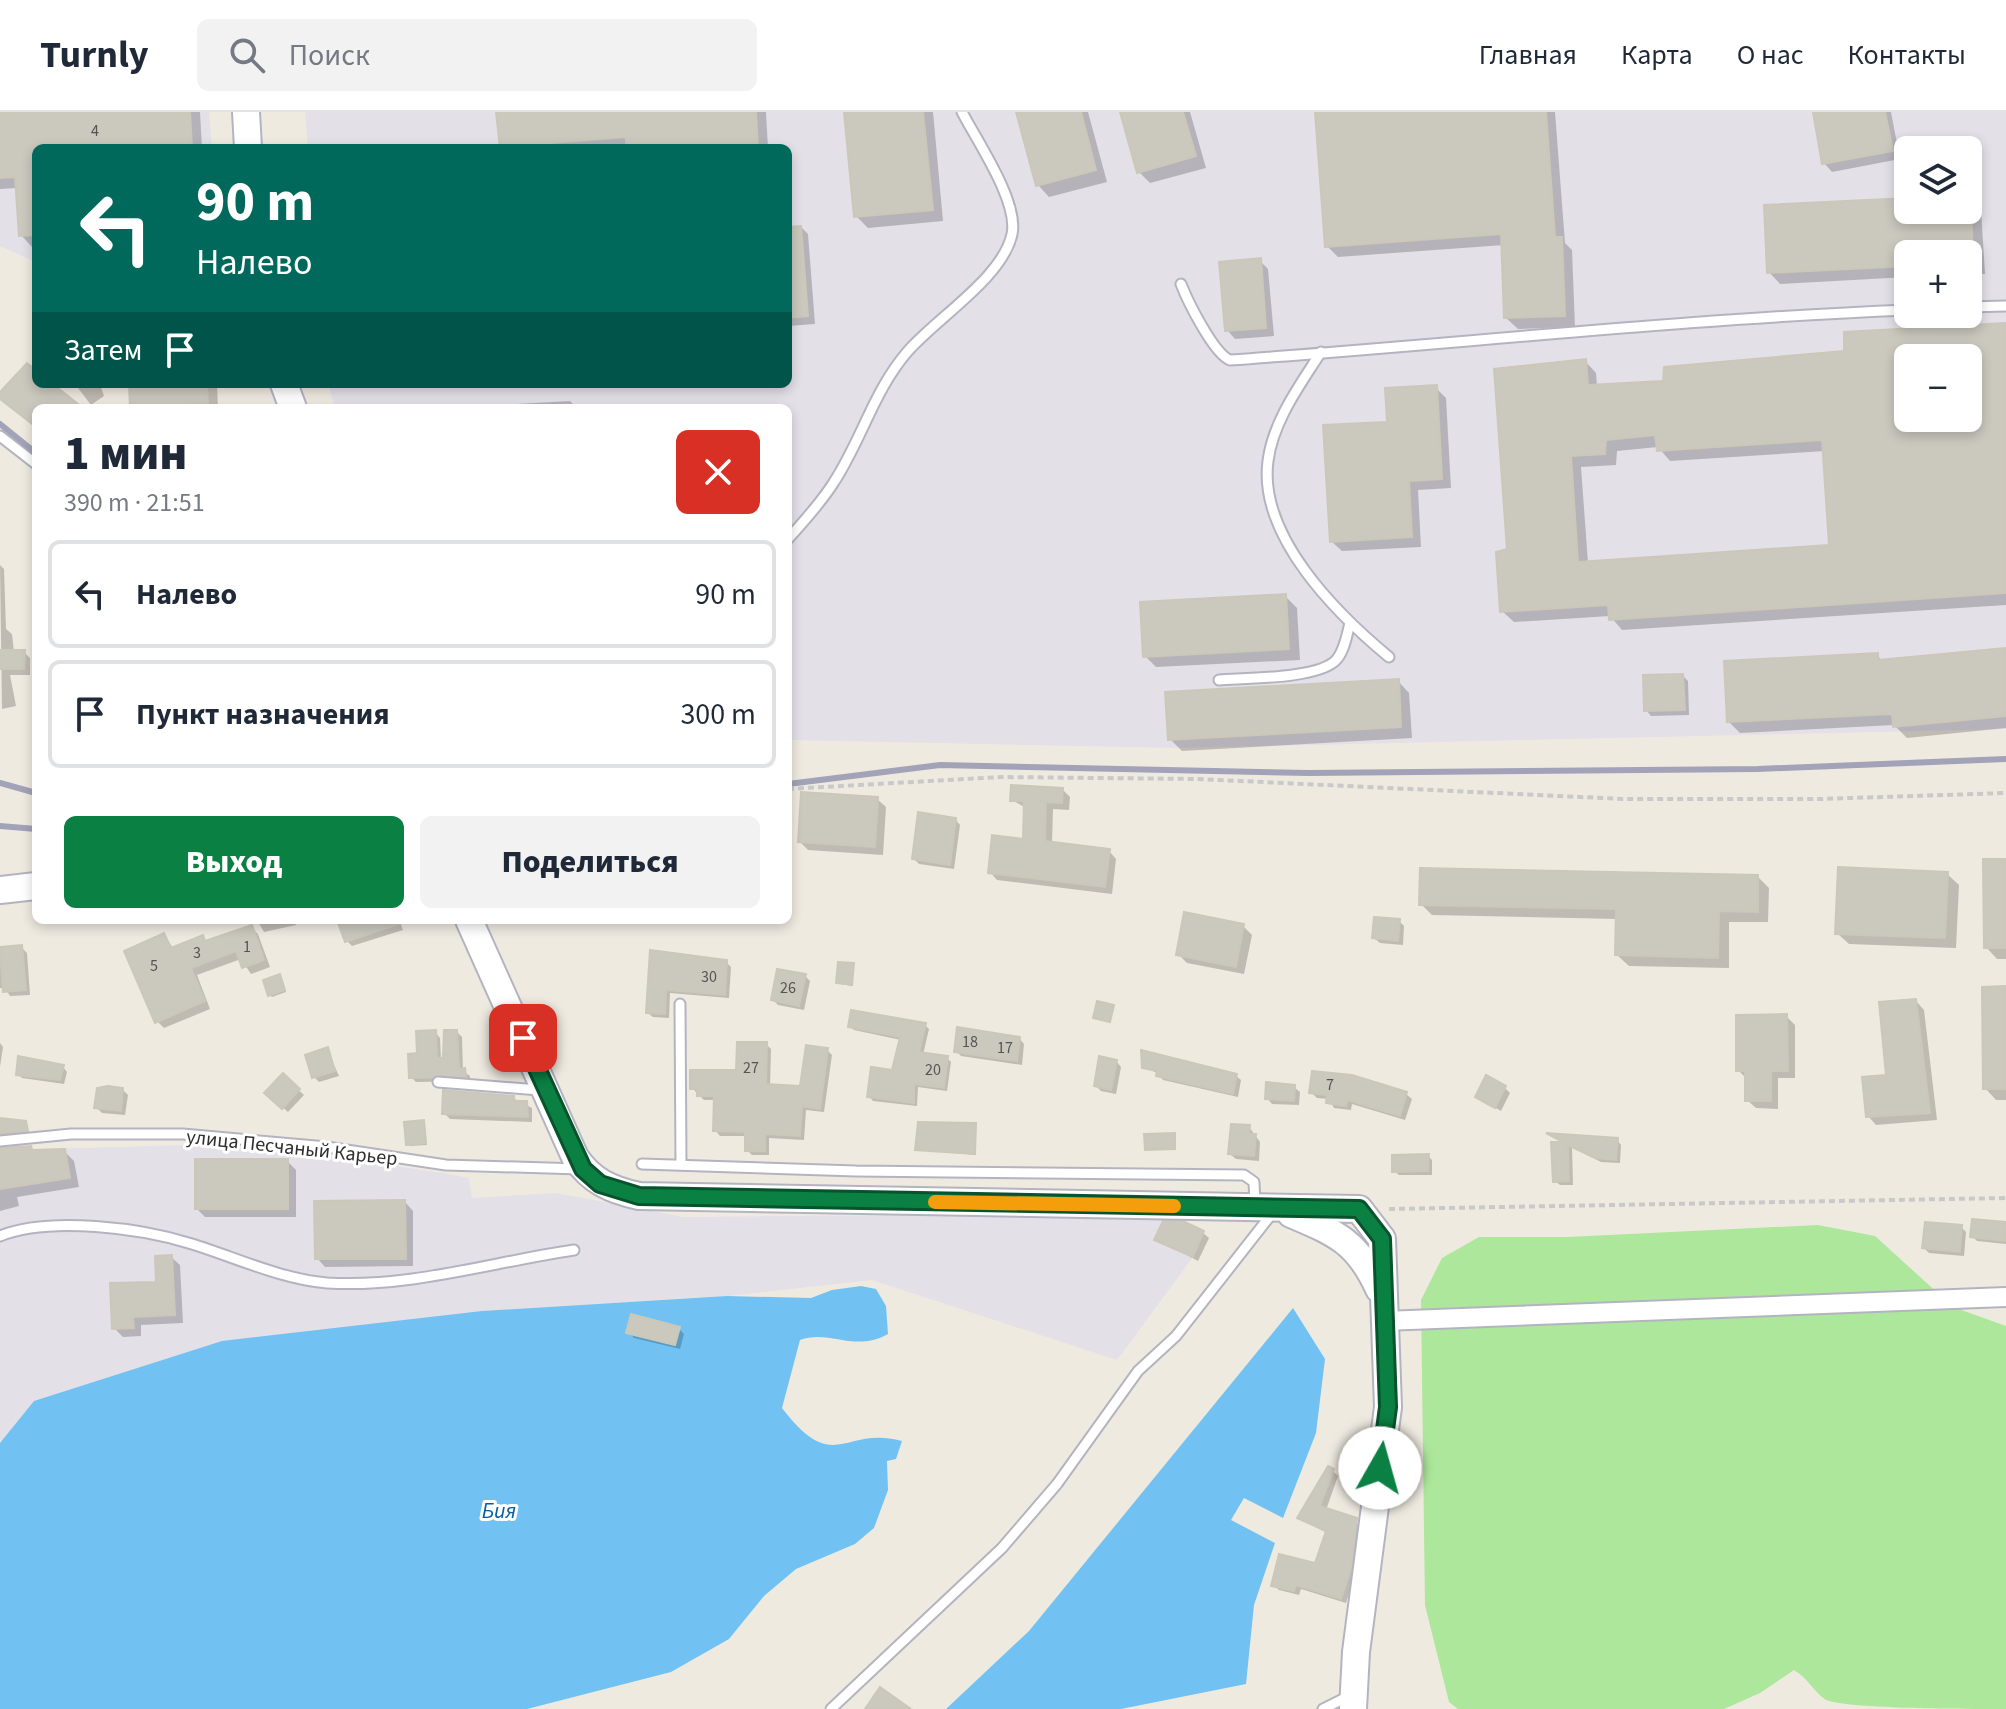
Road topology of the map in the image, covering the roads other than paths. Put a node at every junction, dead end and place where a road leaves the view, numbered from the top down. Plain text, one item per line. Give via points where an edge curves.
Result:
1 (246, 112) edge
2 (962, 112) edge
3 (248, 144) edge
4 (1181, 284) dead end
5 (2006, 306) edge
6 (1982, 307) edge
7 (1894, 311) edge
8 (1321, 352) junction
9 (0, 436) edge
10 (32, 461) edge
11 (792, 534) edge
12 (1350, 623) junction
13 (1389, 657) dead end
14 (1219, 680) dead end
15 (32, 886) edge
16 (0, 890) edge
17 (471, 924) edge
18 (680, 1004) dead end
19 (438, 1082) dead end
20 (546, 1091) junction
21 (0, 1141) edge
22 (642, 1164) dead end
23 (681, 1165) junction
24 (583, 1169) junction
25 (1266, 1208) junction
26 (0, 1236) edge
27 (574, 1250) dead end
28 (1382, 1295) junction
29 (2006, 1297) edge
30 (1384, 1321) junction
31 (1354, 1701) edge
32 (831, 1709) edge
33 (1323, 1709) edge

1 - 3 street
2 - 11 lane via 1011,210 1013,232 1007,251 889,375 835,482
4 - 8 lane via 1210,344 1223,358
5 - 6 lane
7 - 8 lane via 1731,317
8 - 12 lane via 1274,436 1268,487 1293,549 1329,603
9 - 10 lane
12 - 13 lane
12 - 14 lane via 1336,661 1327,666
15 - 16 street
17 - 20 street
18 - 23 lane
19 - 20 lane
20 - 24 street
21 - 24 lane, улица Песчаный Карьер via 71,1134 183,1134 446,1165
22 - 23 lane
23 - 25 lane via 1244,1175 1254,1182
24 - 25 street via 600,1184 639,1196
25 - 28 street via 1334,1232 1366,1261
25 - 28 street via 1359,1209 1382,1239
25 - 32 lane via 1176,1336 1138,1371 1057,1484 1002,1548
26 - 27 lane via 44,1226 127,1233 188,1242 296,1279 357,1284
28 - 30 street
29 - 30 street
30 - 31 street via 1388,1407
31 - 33 lane

